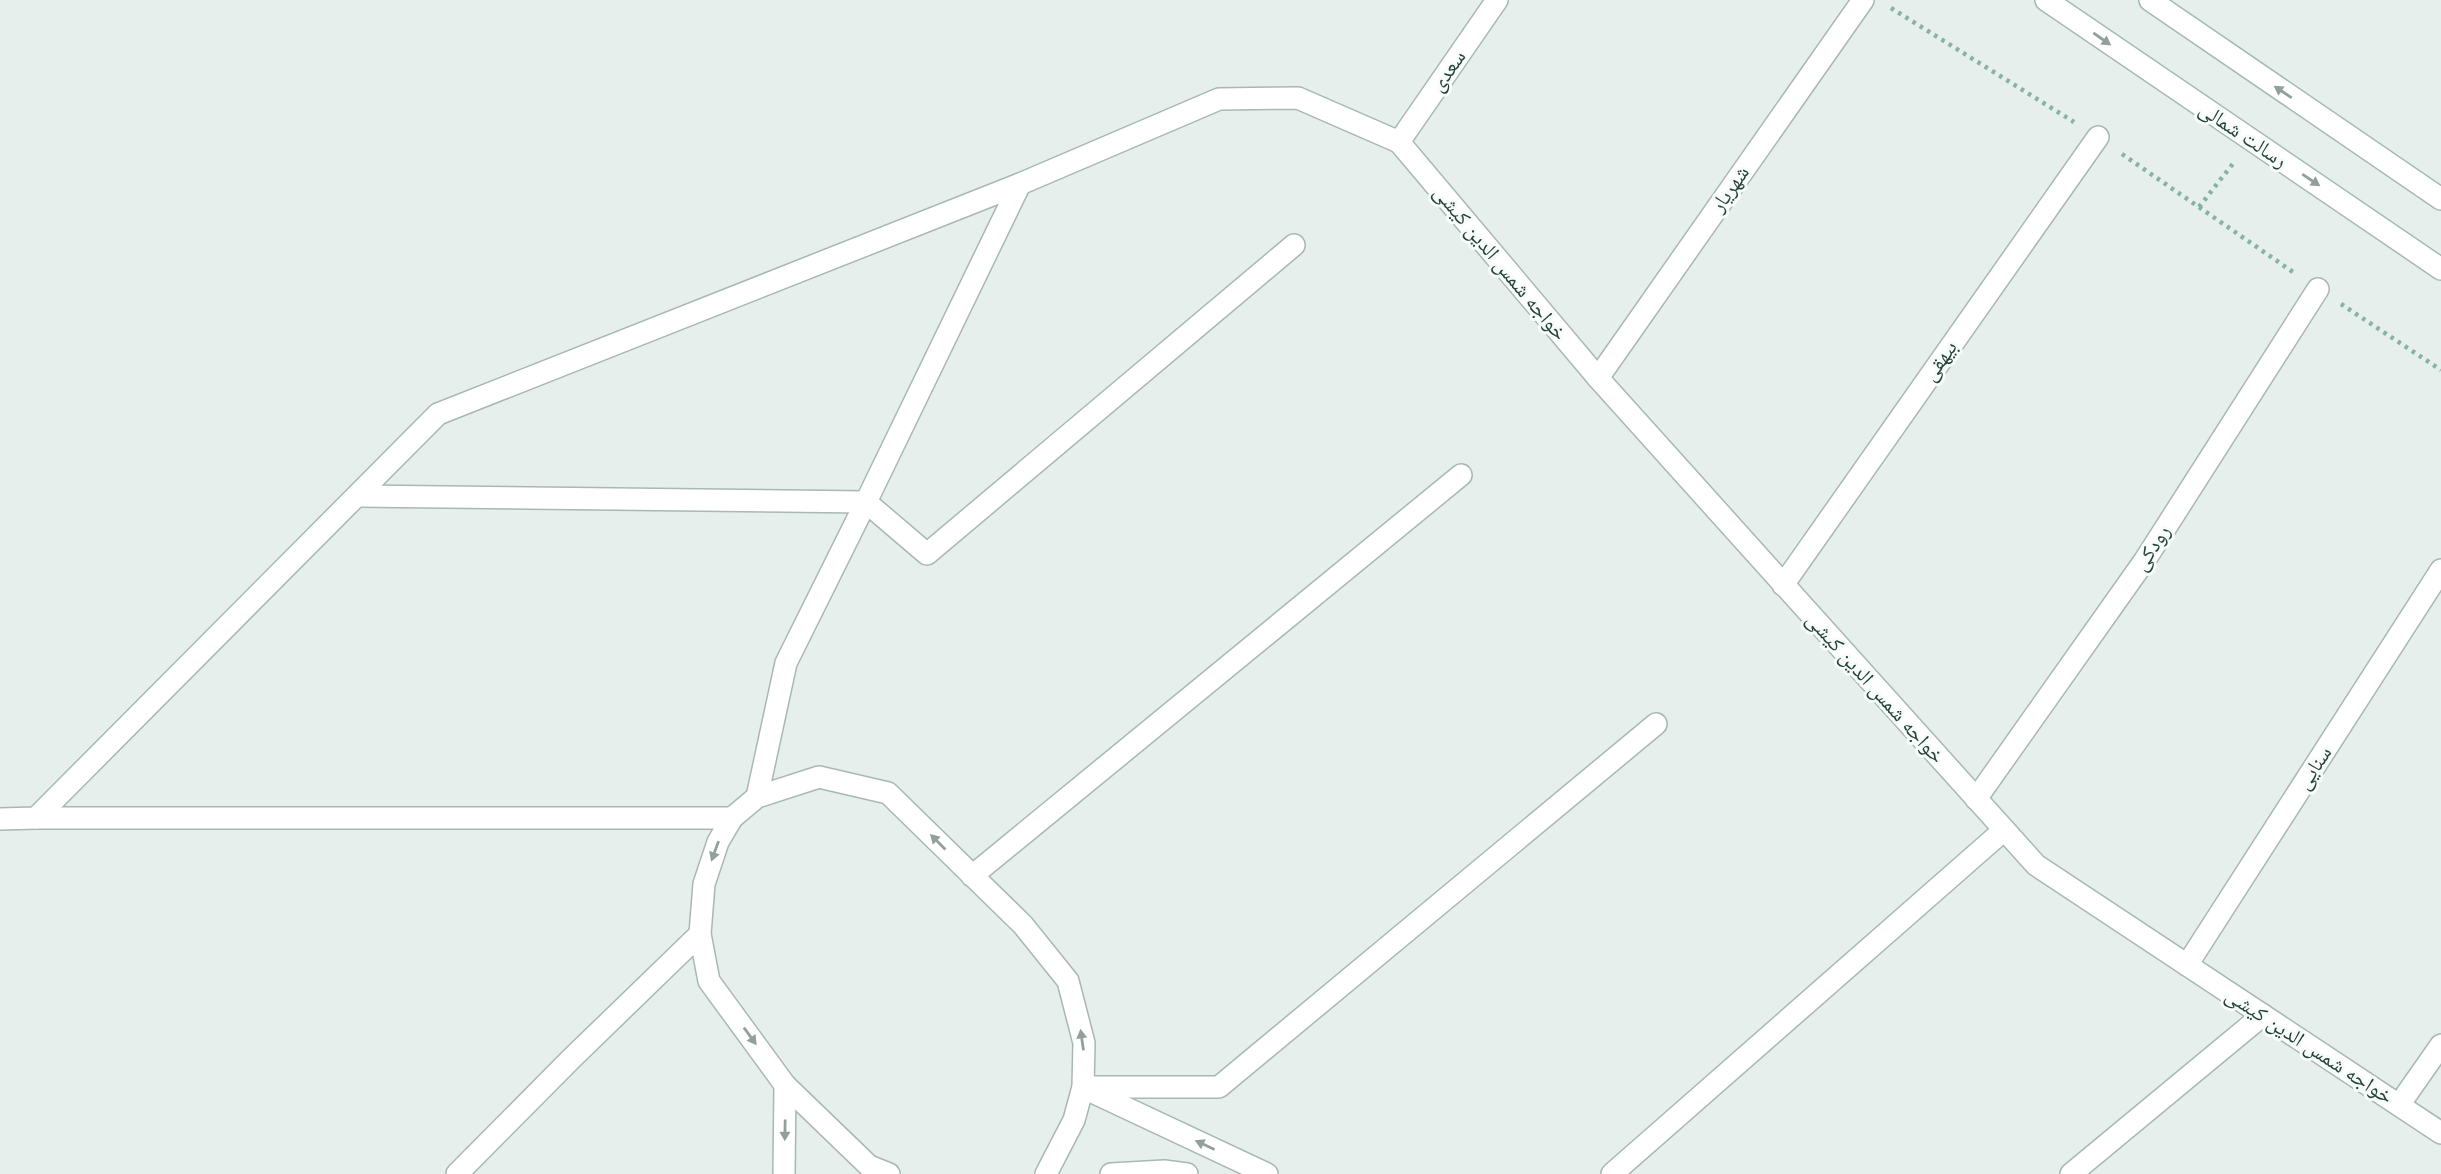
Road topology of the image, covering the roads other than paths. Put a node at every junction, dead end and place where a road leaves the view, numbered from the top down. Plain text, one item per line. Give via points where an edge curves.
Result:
1 (1497, 0) edge
2 (1863, 0) edge
3 (2046, 0) edge
4 (2158, 2) edge
5 (2098, 137) road end
6 (1399, 142) junction
7 (1020, 184) junction
8 (2441, 199) edge
9 (1294, 245) dead end
10 (2441, 268) edge
11 (2318, 289) road end
12 (1598, 378) junction
13 (1461, 475) dead end
14 (358, 496) junction
15 (866, 502) junction
16 (2441, 570) edge
17 (1783, 585) junction
18 (1656, 724) dead end
19 (757, 797) junction
20 (1976, 799) junction
21 (36, 818) junction
22 (732, 818) junction
23 (0, 819) edge
24 (2004, 830) junction
25 (972, 876) junction
26 (701, 934) junction
27 (2187, 965) junction
28 (2263, 1015) junction
29 (2441, 1045) edge
30 (785, 1085) junction
31 (1083, 1087) junction
32 (2399, 1105) junction
33 (2441, 1133) edge
34 (457, 1174) edge
35 (784, 1174) edge
36 (889, 1174) edge
37 (1046, 1174) edge
38 (1111, 1174) edge
39 (1187, 1174) edge
40 (1267, 1174) edge
41 (1612, 1174) edge
42 (2071, 1174) edge

1 - 6 street, سعدی
2 - 12 street, شهریار
3 -> 10 street, رسالت شمالی
8 -> 4 street
5 - 17 street, بیهقی
6 - 7 street via 1298,98 1219,99
6 - 12 street, خواجه شمس الدين كيشی
7 - 14 street via 438,414
7 - 15 street
9 - 15 street via 927,554
11 - 20 street, رودکی via 2145,560
12 - 17 street, خواجه شمس الدين كيشی
13 - 25 street
14 - 15 street
14 - 21 street
15 - 19 street via 786,663
16 - 27 street, سنایی
17 - 20 street, خواجه شمس الدين كيشی
18 - 31 street via 1219,1087
19 - 22 street
25 -> 19 street via 888,793 819,776
20 - 24 street, خواجه شمس الدين كيشی
21 - 22 street
21 - 23 street
22 -> 26 street via 718,842 704,884
24 - 27 street, خواجه شمس الدين كيشی via 2036,865
24 - 41 street
31 -> 25 street via 1084,1043 1068,981 1023,925
26 -> 30 street via 709,981
26 - 34 street
27 - 28 street, خواجه شمس الدين كيشی
28 - 32 street, خواجه شمس الدين كيشی
28 - 42 street
29 - 32 street
30 -> 35 street
30 - 36 street via 869,1166
31 - 37 street via 1074,1120
40 -> 31 street
32 - 33 street, خواجه شمس الدين كيشی
38 - 39 street

